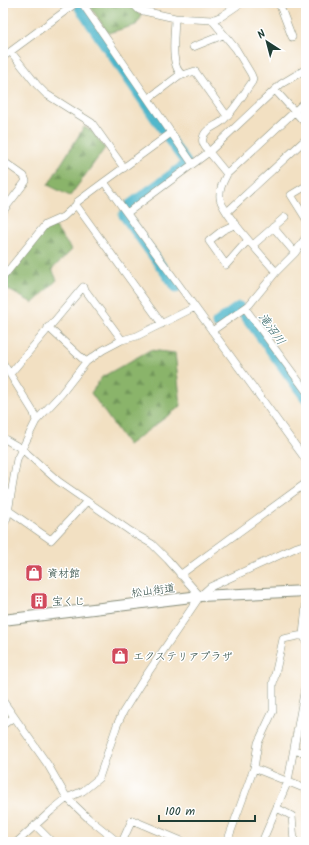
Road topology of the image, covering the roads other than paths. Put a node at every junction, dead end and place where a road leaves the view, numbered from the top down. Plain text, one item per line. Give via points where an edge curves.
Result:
1 (76, 3) edge
2 (82, 3) edge
3 (132, 3) edge
4 (241, 3) edge
5 (245, 3) edge
6 (279, 3) edge
7 (287, 3) edge
8 (292, 3) edge
9 (234, 8) junction
10 (175, 18) junction
11 (212, 20) junction
12 (223, 35) junction
13 (292, 37) dead end
14 (193, 47) dead end
15 (11, 52) junction
16 (3, 57) edge
17 (306, 69) edge
18 (181, 74) junction
19 (275, 90) junction
20 (148, 99) junction
21 (306, 101) edge
22 (294, 111) junction
23 (227, 116) junction
24 (306, 124) edge
25 (171, 133) junction
26 (306, 139) edge
27 (209, 152) junction
28 (3, 160) edge
29 (192, 163) junction
30 (124, 168) junction
31 (227, 174) junction
32 (104, 182) junction
33 (306, 186) edge
34 (76, 205) junction
35 (3, 211) edge
36 (227, 212) junction
37 (127, 213) junction
38 (285, 217) dead end
39 (306, 219) edge
40 (236, 224) junction
41 (273, 227) junction
42 (306, 237) edge
43 (250, 243) junction
44 (295, 252) junction
45 (276, 272) junction
46 (3, 277) edge
47 (195, 307) junction
48 (245, 308) junction
49 (162, 324) junction
50 (48, 327) junction
51 (212, 331) junction
52 (122, 340) junction
53 (86, 362) junction
54 (3, 363) edge
55 (10, 374) junction
56 (306, 391) edge
57 (36, 422) junction
58 (3, 438) edge
59 (22, 449) junction
60 (306, 460) edge
61 (306, 483) edge
62 (3, 491) edge
63 (10, 495) junction
64 (87, 501) junction
65 (8, 510) junction
66 (3, 526) edge
67 (306, 544) edge
68 (180, 575) junction
69 (306, 591) edge
70 (200, 596) junction
71 (306, 606) edge
72 (3, 620) edge
73 (305, 638) edge
74 (306, 682) edge
75 (3, 701) edge
76 (14, 717) junction
77 (3, 725) edge
78 (294, 751) junction
79 (306, 752) edge
80 (254, 768) junction
81 (288, 781) junction
82 (306, 789) edge
83 (67, 798) junction
84 (277, 808) junction
85 (35, 825) junction
86 (17, 842) edge
87 (52, 842) edge
88 (118, 842) edge
89 (122, 842) edge
90 (184, 842) edge
91 (227, 842) edge
92 (262, 842) edge
93 (294, 842) edge

1 - 15 street
2 - 20 street
3 - 10 street via 139,10
4 - 9 street
5 - 9 street
6 - 13 street
7 - 8 street
9 - 11 street
10 - 11 street
10 - 18 street via 175,64
11 - 12 street
12 - 14 street
12 - 23 street via 236,49 253,79
15 - 16 street
15 - 30 street via 46,94 92,123
17 - 19 street
18 - 20 street
18 - 23 street via 195,71
19 - 22 street
19 - 27 street
20 - 25 street
21 - 22 street
22 - 24 street
22 - 31 street
23 - 27 street via 210,128 202,139
25 - 29 street
25 - 30 street
26 - 36 street
27 - 29 street
27 - 31 street
28 - 35 street via 24,176 26,181
29 - 37 street
30 - 32 street
31 - 36 street via 221,187 220,198
32 - 34 street
32 - 37 street
33 - 39 street via 291,196
34 - 46 street via 63,217 45,225
34 - 49 street
36 - 40 street
37 - 47 street
38 - 41 street
40 - 43 street
40 - 43 street via 209,241 226,265
41 - 43 street
41 - 44 street
42 - 44 street
43 - 45 street
44 - 45 street
45 - 48 street
47 - 49 street
47 - 51 street
48 - 51 street
48 - 56 street
49 - 52 street
50 - 52 street via 83,287
50 - 53 street
50 - 55 street
51 - 60 street
52 - 53 street
53 - 57 street
54 - 55 street
55 - 57 street via 34,413
57 - 59 street
58 - 59 street
59 - 63 street
59 - 64 street via 58,481
61 - 68 street
62 - 63 street
63 - 65 street
64 - 65 street via 51,540
64 - 68 street via 152,544
65 - 66 street
67 - 70 street via 210,587
68 - 70 street
69 - 70 main road, 松山街道
70 - 72 main road, 松山街道
70 - 83 street via 116,725 99,778 83,791
71 - 73 street
73 - 80 street via 283,639 273,684 273,711 258,743
74 - 78 street
75 - 76 street
76 - 77 street
76 - 83 street via 48,765
78 - 79 street
78 - 81 street
80 - 81 street
80 - 91 street
81 - 82 street
81 - 84 street
83 - 85 street
83 - 88 street
84 - 92 street
84 - 93 street via 292,816
85 - 86 street
85 - 87 street
89 - 90 street via 132,820

